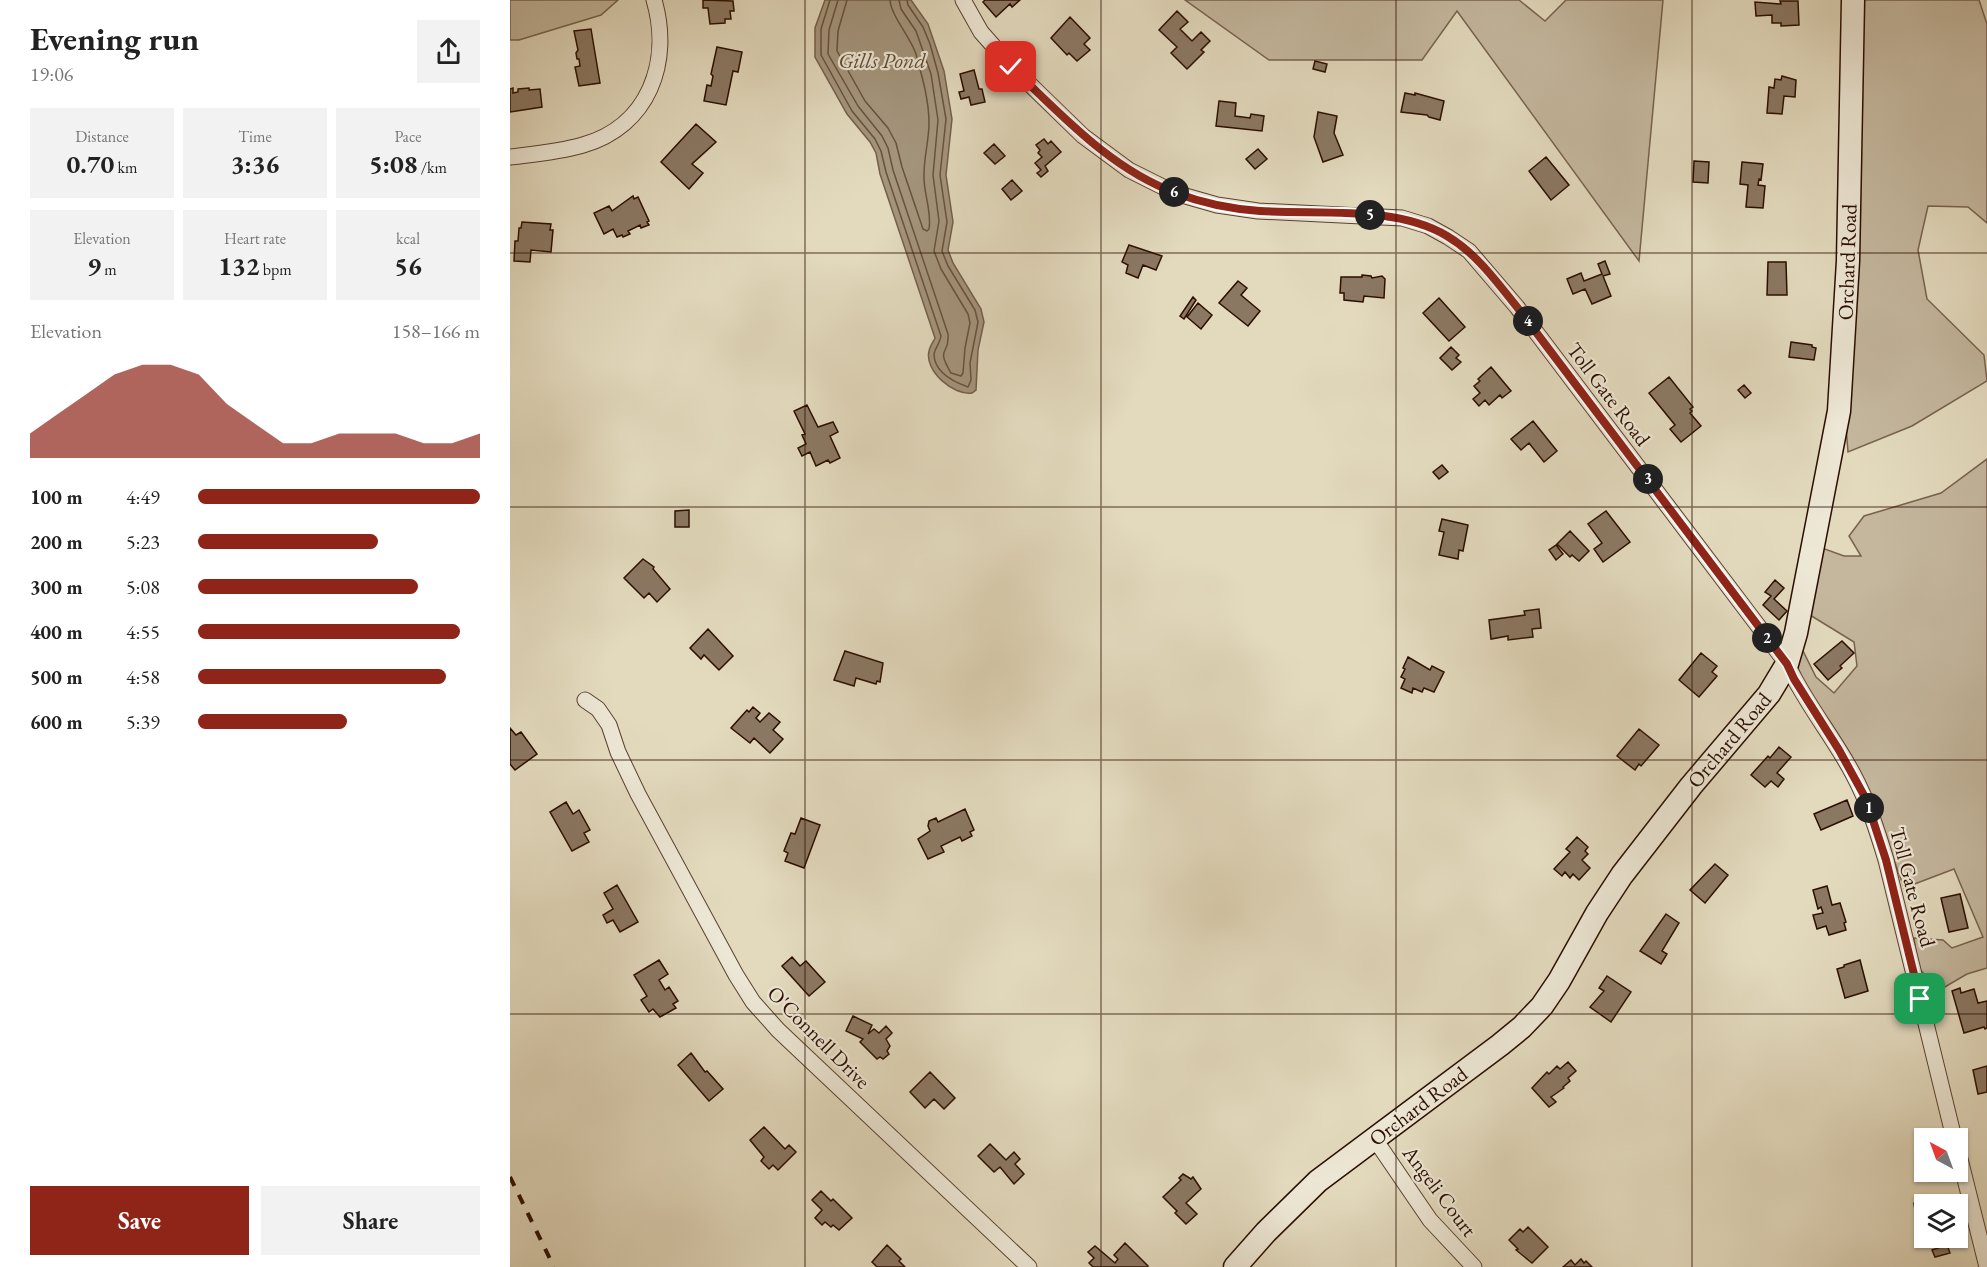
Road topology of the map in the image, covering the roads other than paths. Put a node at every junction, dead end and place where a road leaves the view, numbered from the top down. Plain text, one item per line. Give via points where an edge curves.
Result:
1 (654, 0) edge
2 (963, 0) edge
3 (1853, 0) edge
4 (510, 157) edge
5 (1787, 664) junction
6 (585, 700) dead end
7 (1952, 1128) edge
8 (1374, 1138) junction
9 (1966, 1182) edge
10 (1029, 1267) edge
11 (1235, 1267) edge
12 (1474, 1267) edge
13 (1987, 1267) edge

1 - 4 street via 661,45 658,67 640,106 625,123 585,145
2 - 5 street, Toll Gate Road via 981,32 1011,67 1083,136 1129,170 1175,193 1216,205 1258,211 1402,218 1428,226 1469,251 1517,307
3 - 5 street, Orchard Road via 1848,261 1839,411 1799,621
5 - 7 street, Toll Gate Road via 1853,774 1876,826
5 - 8 street, Orchard Road via 1769,694 1690,786 1622,875 1542,1006 1500,1045
6 - 10 street, O'Connell Drive via 598,709 609,725 638,794 753,1002
8 - 11 street, Orchard Road via 1301,1197
8 - 12 street, Angeli Court via 1430,1220
9 - 13 street

